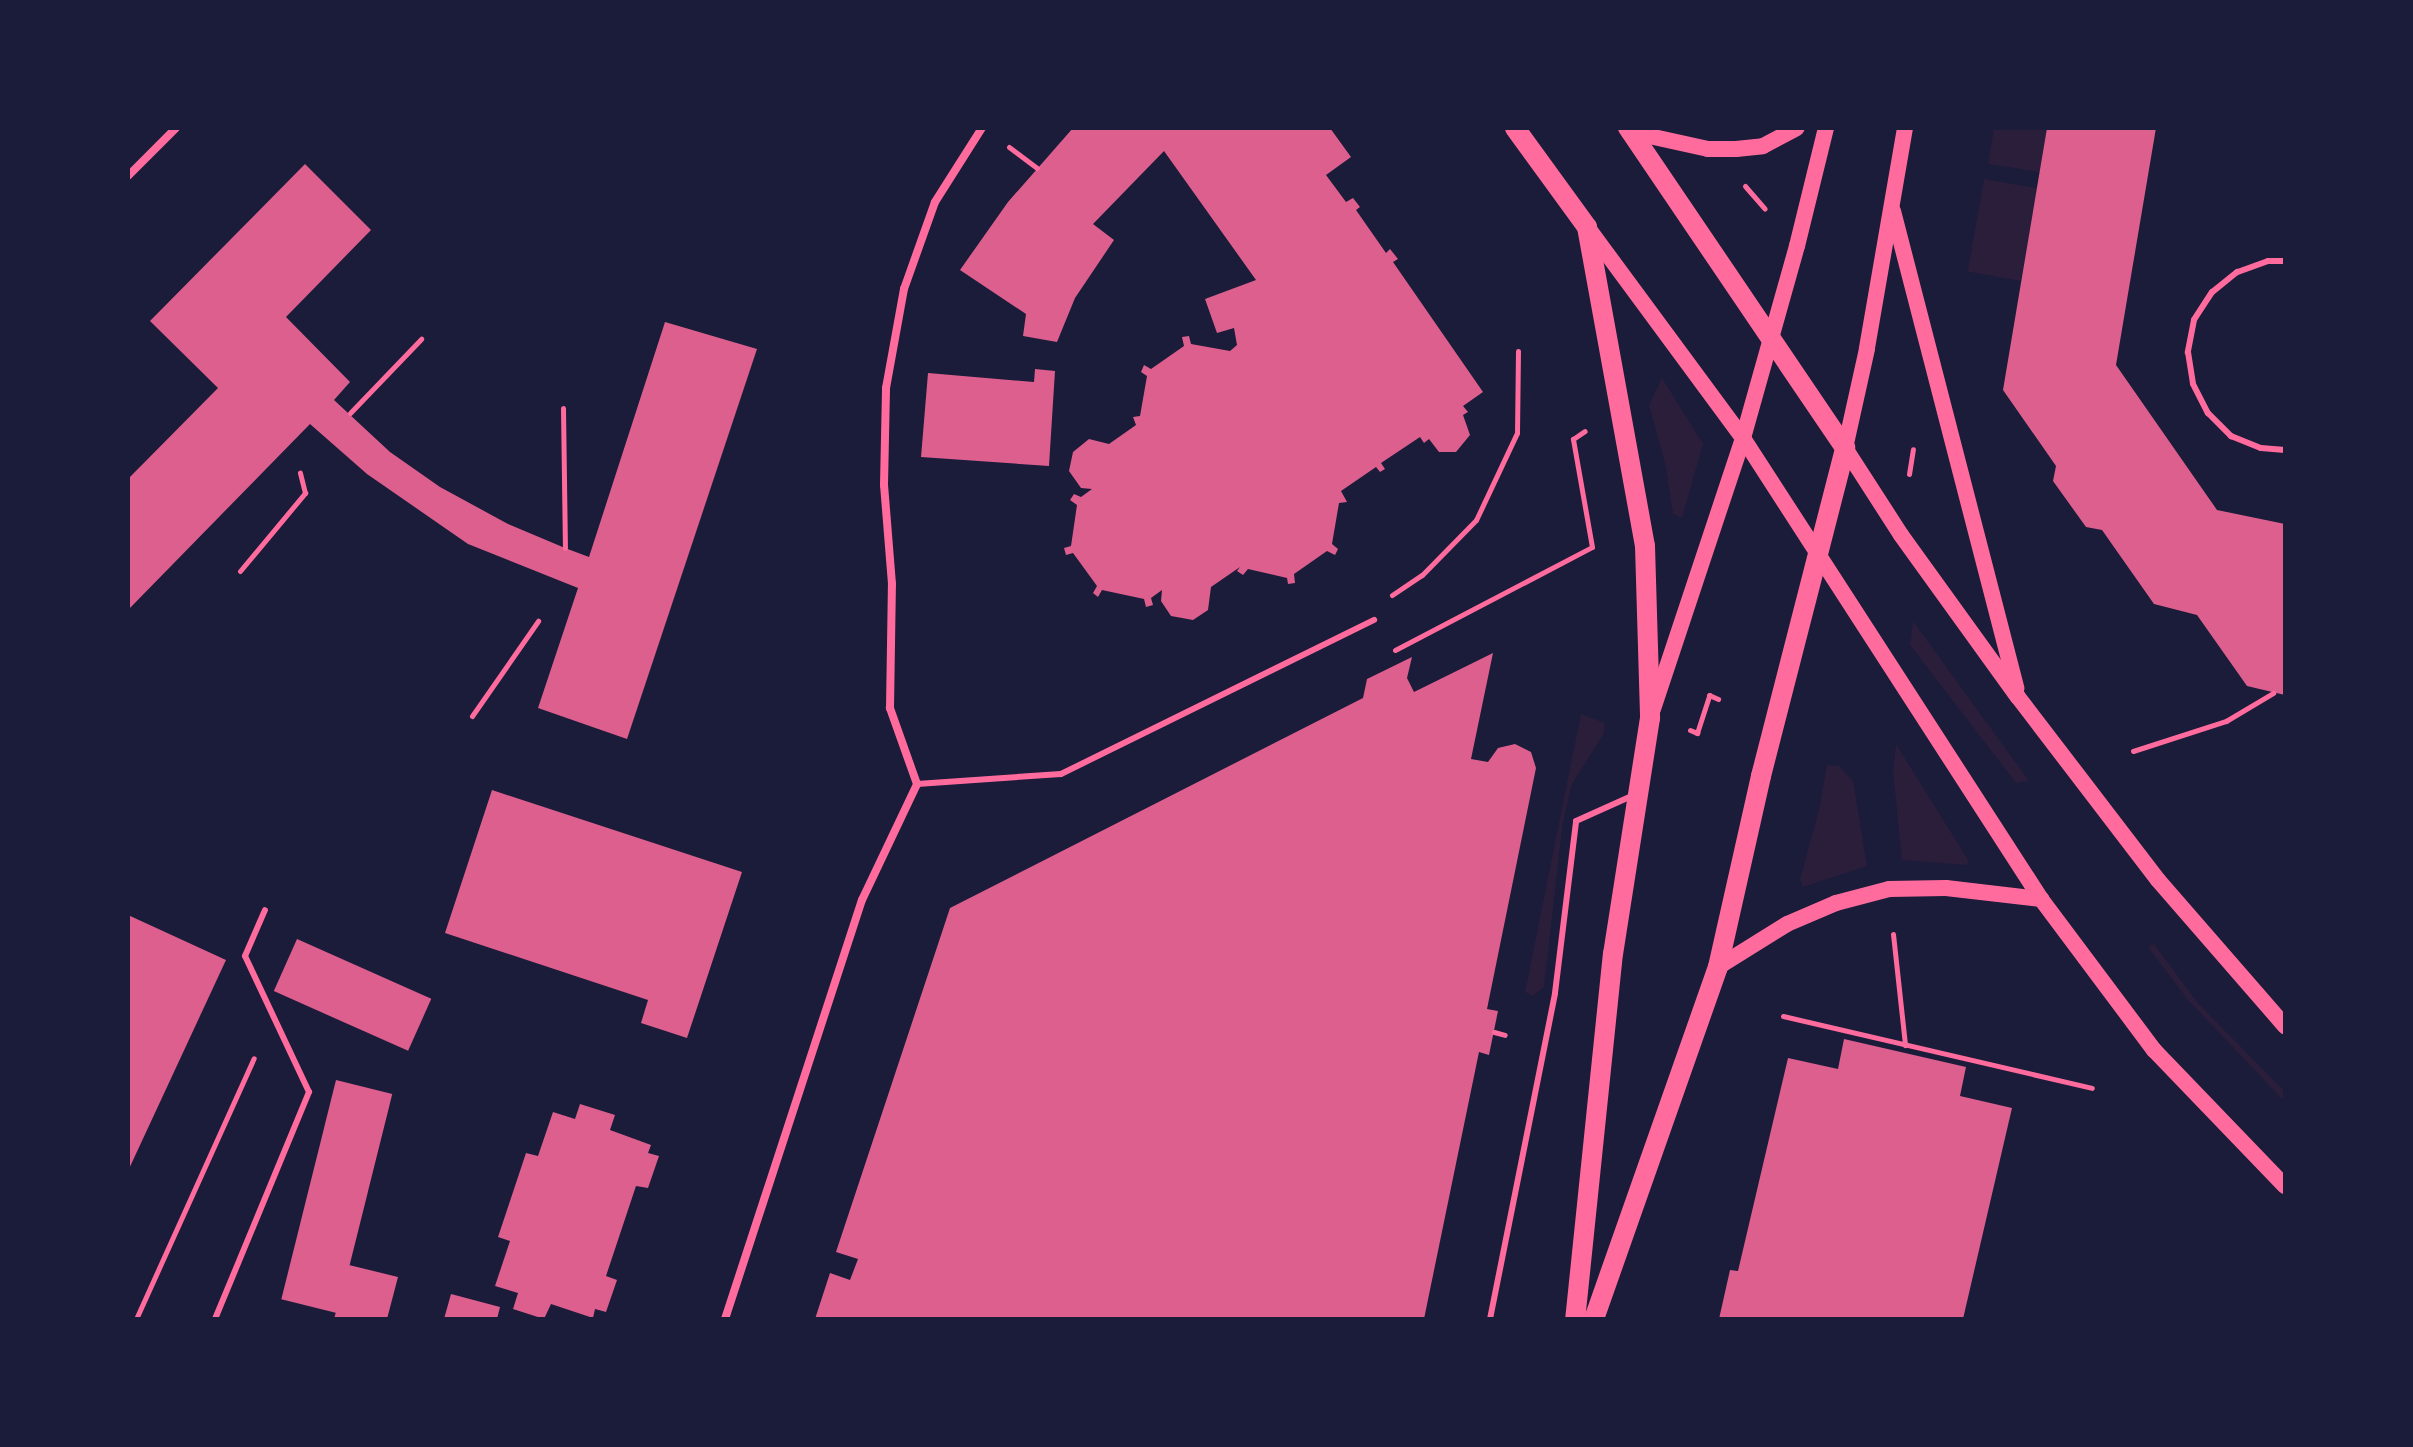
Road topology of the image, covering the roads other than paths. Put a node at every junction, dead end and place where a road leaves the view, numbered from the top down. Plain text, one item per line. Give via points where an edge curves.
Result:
1 (176, 128) edge
2 (982, 128) edge
3 (1515, 128) edge
4 (1797, 128) edge
5 (1826, 128) edge
6 (1905, 128) edge
7 (1630, 130) edge
8 (128, 176) edge
9 (1892, 205) junction
10 (1587, 227) junction
11 (2285, 261) edge
12 (1771, 338) junction
13 (1743, 438) junction
14 (1845, 448) junction
15 (2285, 450) edge
16 (1819, 557) junction
17 (1374, 620) road end
18 (2018, 697) junction
19 (1650, 718) junction
20 (917, 784) junction
21 (1639, 793) junction
22 (2041, 899) junction
23 (265, 910) dead end
24 (1718, 967) junction
25 (2285, 1026) edge
26 (2285, 1186) edge
27 (215, 1319) edge
28 (725, 1319) edge
29 (1490, 1319) edge
30 (1575, 1319) edge
31 (1594, 1319) edge

1 - 8 street
2 - 20 street via 935,202 919,245 904,289 886,388 890,708
3 - 10 main road
4 - 7 main road via 1763,146 1736,149 1708,149
5 - 12 main road
6 - 9 main road
7 - 12 main road
9 - 14 main road
9 - 18 main road
10 - 13 main road
10 - 19 main road via 1645,546
11 - 15 lane via 2237,272 2212,292 2194,320 2188,352 2193,384 2208,413 2231,436 2261,448
12 - 13 main road
12 - 14 main road
13 - 16 main road
13 - 19 main road
14 - 16 main road
14 - 18 main road
16 - 22 main road
16 - 24 main road
17 - 20 lane via 1061,774
18 - 25 main road via 2158,880
19 - 21 main road
20 - 28 street via 862,900
21 - 29 lane via 1576,821 1555,993
21 - 30 main road via 1613,953
22 - 24 main road via 1946,888 1889,889 1787,924
22 - 26 main road via 2154,1050
23 - 27 lane via 245,956 309,1092
24 - 31 main road

